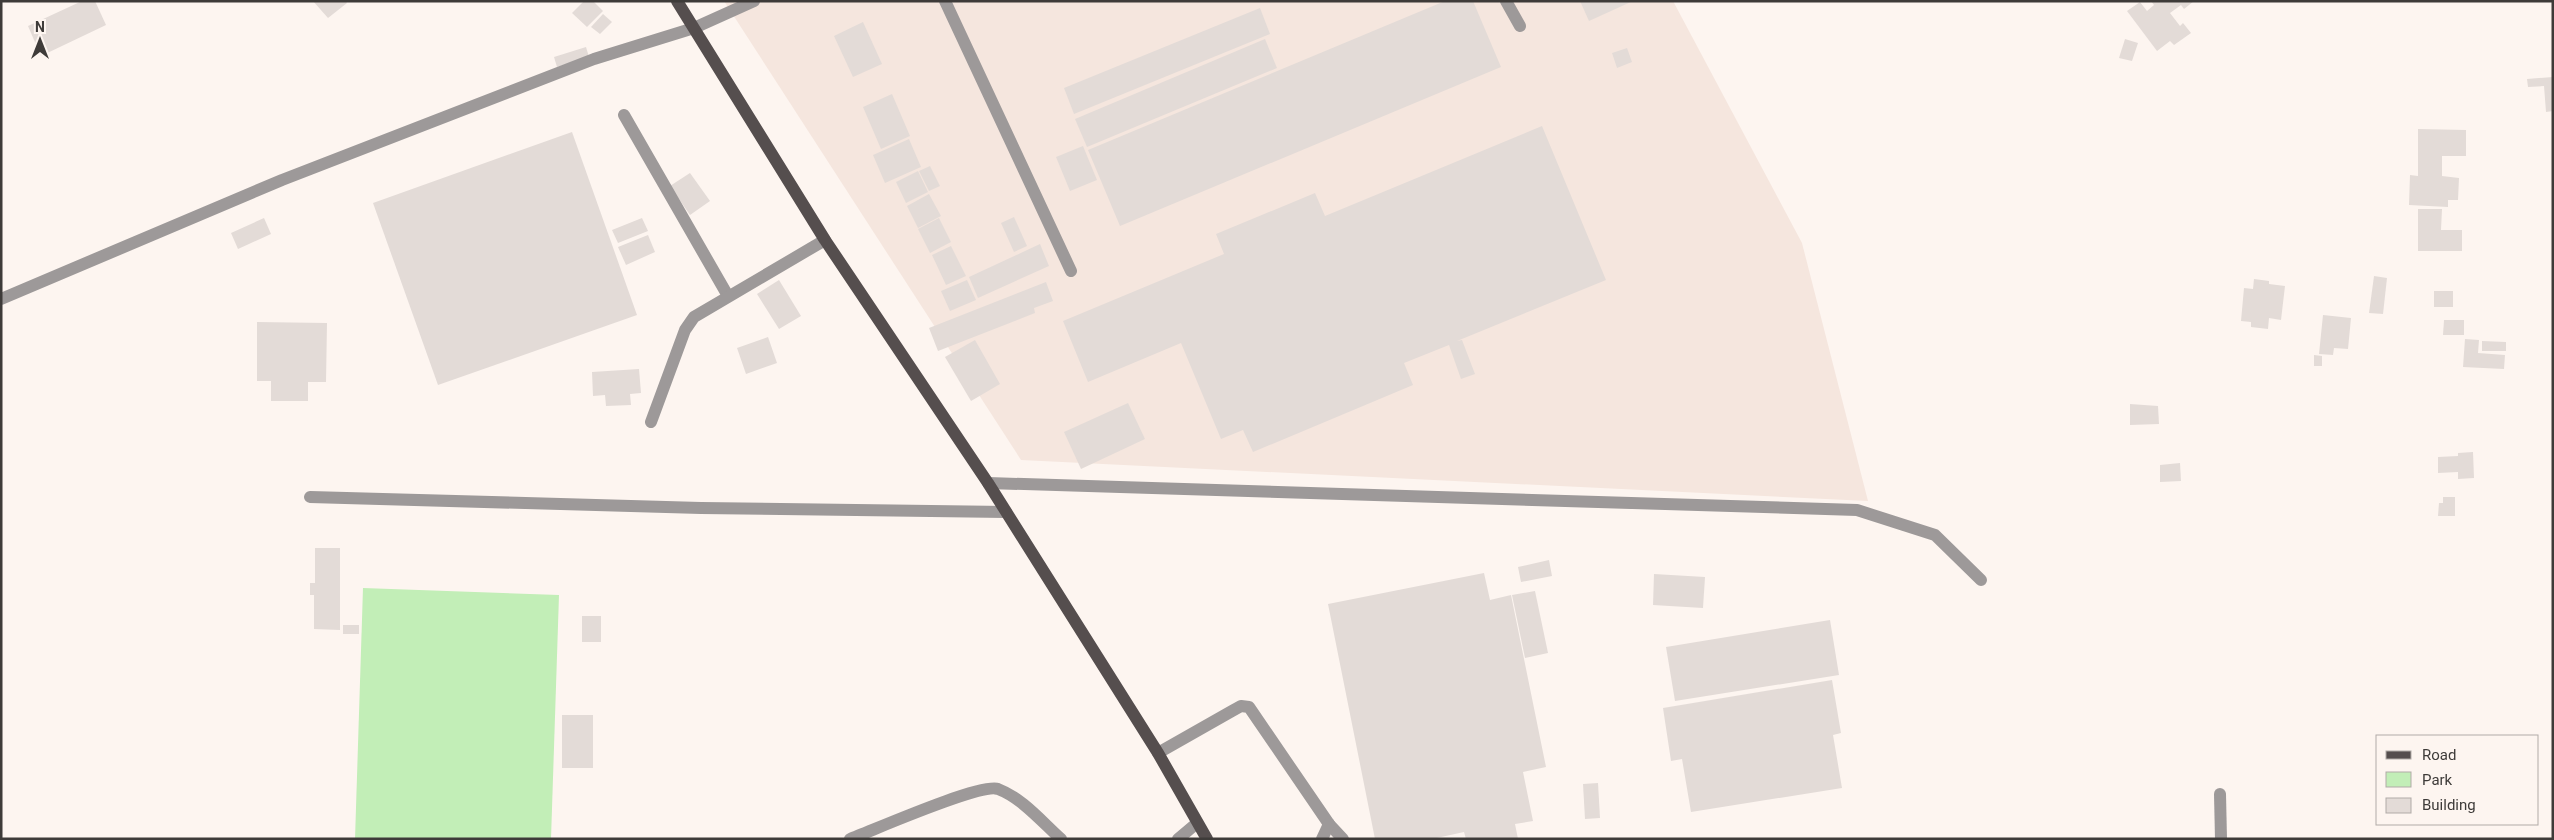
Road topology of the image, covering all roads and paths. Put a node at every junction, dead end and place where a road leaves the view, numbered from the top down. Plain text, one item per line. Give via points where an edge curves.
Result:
1 (677, 1) edge
2 (754, 1) edge
3 (945, 1) edge
4 (1506, 1) edge
5 (1520, 26) dead end
6 (694, 28) junction
7 (624, 115) dead end
8 (825, 240) junction
9 (1071, 271) dead end
10 (728, 296) junction
11 (1, 298) edge
12 (651, 422) dead end
13 (988, 483) junction
14 (310, 497) dead end
15 (1006, 512) junction
16 (1981, 580) dead end
17 (1158, 753) junction
18 (2220, 794) dead end
19 (1197, 823) junction
20 (1329, 824) junction
21 (850, 839) edge
22 (1061, 839) edge
23 (1178, 839) edge
24 (1207, 839) edge
25 (1322, 839) edge
26 (1343, 839) edge
27 (2221, 839) edge

1 - 6 main road
2 - 6 street
3 - 9 street
4 - 5 street
6 - 8 main road
6 - 11 street via 594,59 282,180
7 - 10 street
8 - 10 street
8 - 13 main road
10 - 12 street via 694,317 685,330
13 - 15 main road
13 - 16 street via 1857,510 1935,535
14 - 15 street via 701,508
15 - 17 main road
17 - 19 main road
17 - 20 street via 1241,706 1249,707
18 - 27 street
19 - 23 street
19 - 24 main road
20 - 25 street
20 - 26 street
21 - 22 street via 973,792 996,788 1016,798

